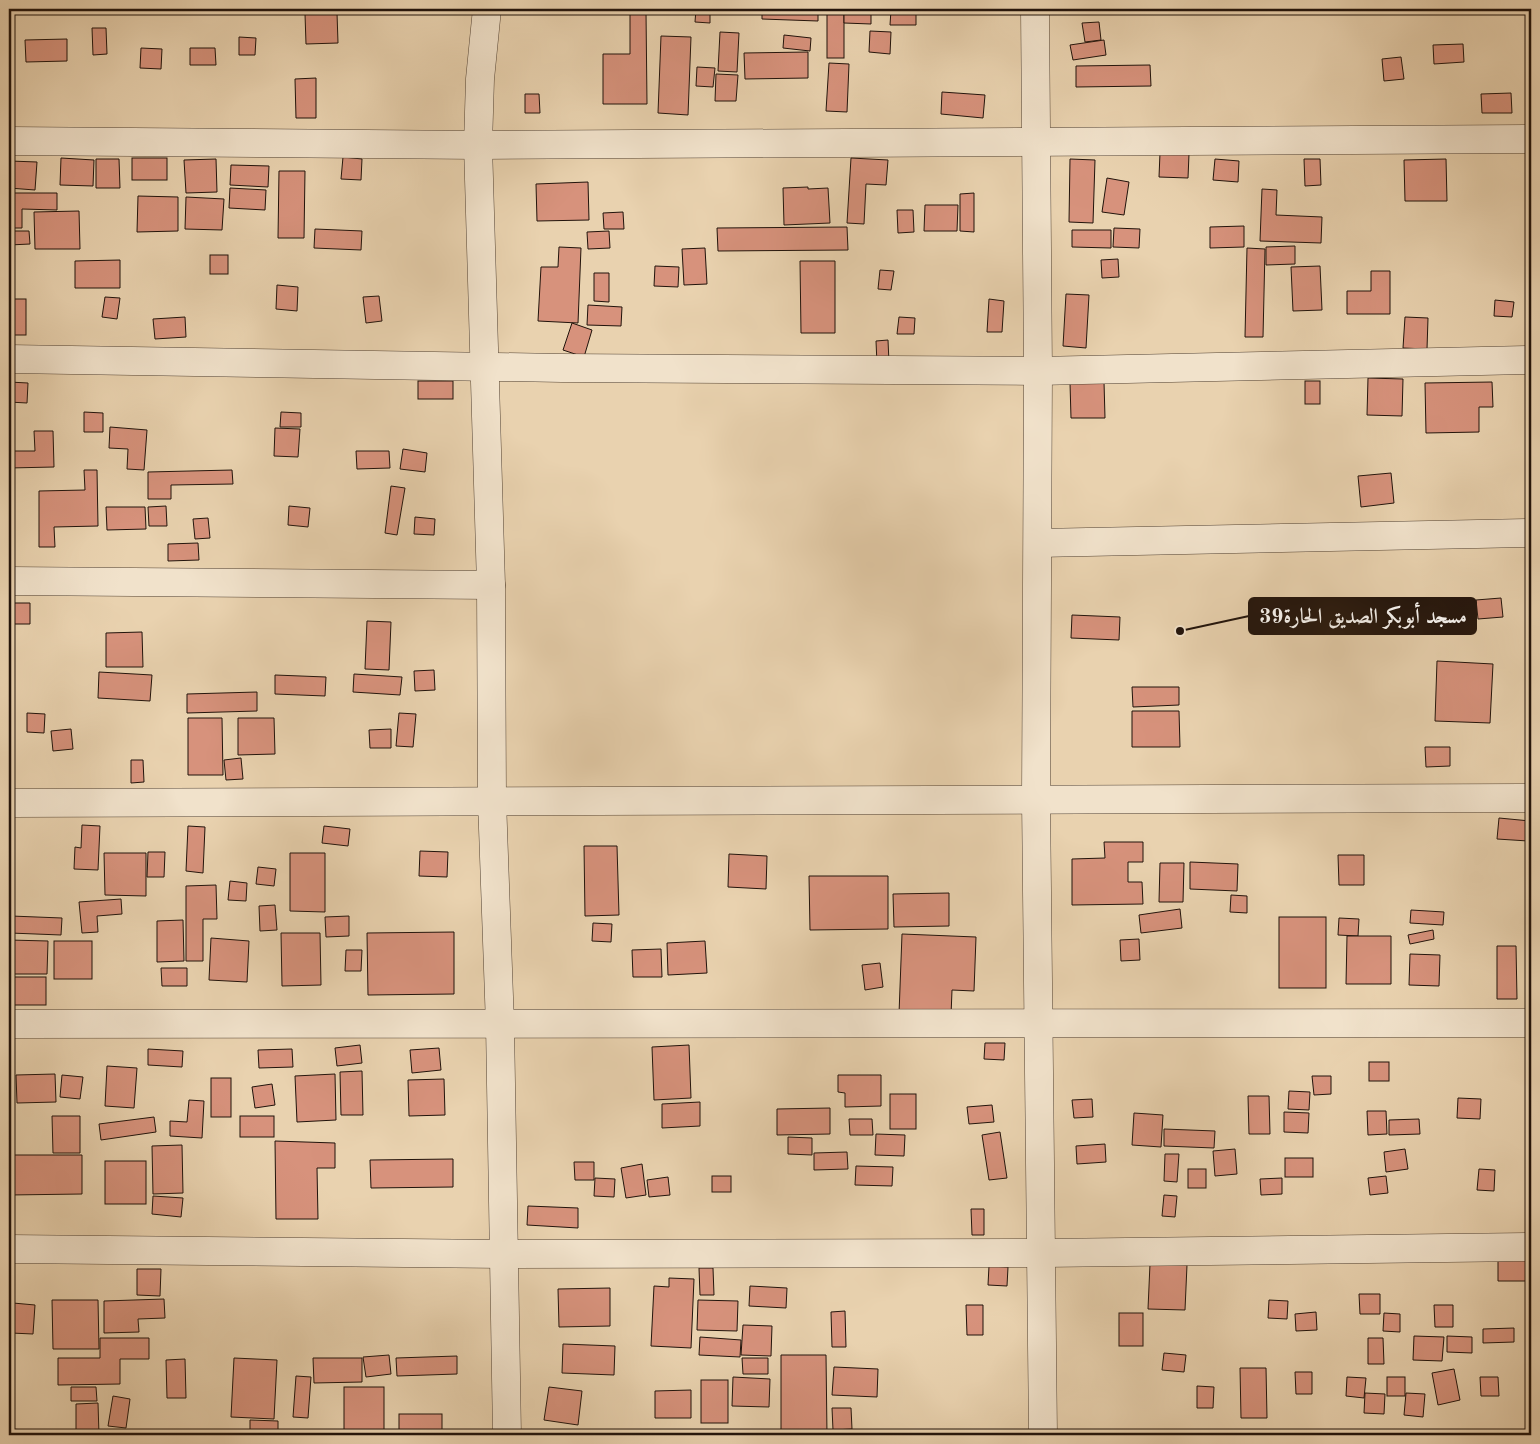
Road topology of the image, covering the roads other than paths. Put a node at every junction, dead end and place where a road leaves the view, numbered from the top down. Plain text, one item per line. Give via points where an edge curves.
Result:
1 (488, 9) edge
2 (1035, 9) edge
3 (1531, 140) edge
4 (9, 141) edge
5 (1036, 142) junction
6 (478, 146) junction
7 (9, 359) edge
8 (1531, 360) edge
9 (486, 367) junction
10 (1038, 371) junction
11 (1531, 533) edge
12 (1038, 543) junction
13 (9, 581) edge
14 (492, 585) junction
15 (1531, 798) edge
16 (492, 800) junction
17 (1036, 800) junction
18 (9, 803) edge
19 (1531, 1023) edge
20 (9, 1024) edge
21 (500, 1025) junction
22 (1038, 1025) junction
23 (1531, 1247) edge
24 (9, 1249) edge
25 (1043, 1253) junction
26 (504, 1254) junction
27 (506, 1435) edge
28 (1043, 1435) edge

1 - 6 street via 480,79
2 - 5 street
3 - 5 street
4 - 6 street
5 - 6 street
5 - 10 street
6 - 9 street
7 - 9 street
8 - 10 street
9 - 10 street
9 - 14 street
10 - 12 street
11 - 12 street
12 - 17 street
13 - 14 street
14 - 16 street
15 - 17 street
16 - 17 street
16 - 18 street
16 - 21 street
17 - 22 street
19 - 22 street
20 - 21 street
21 - 22 street
21 - 26 street
22 - 25 street
23 - 25 street
24 - 26 street
25 - 26 street
25 - 28 street
26 - 27 street

